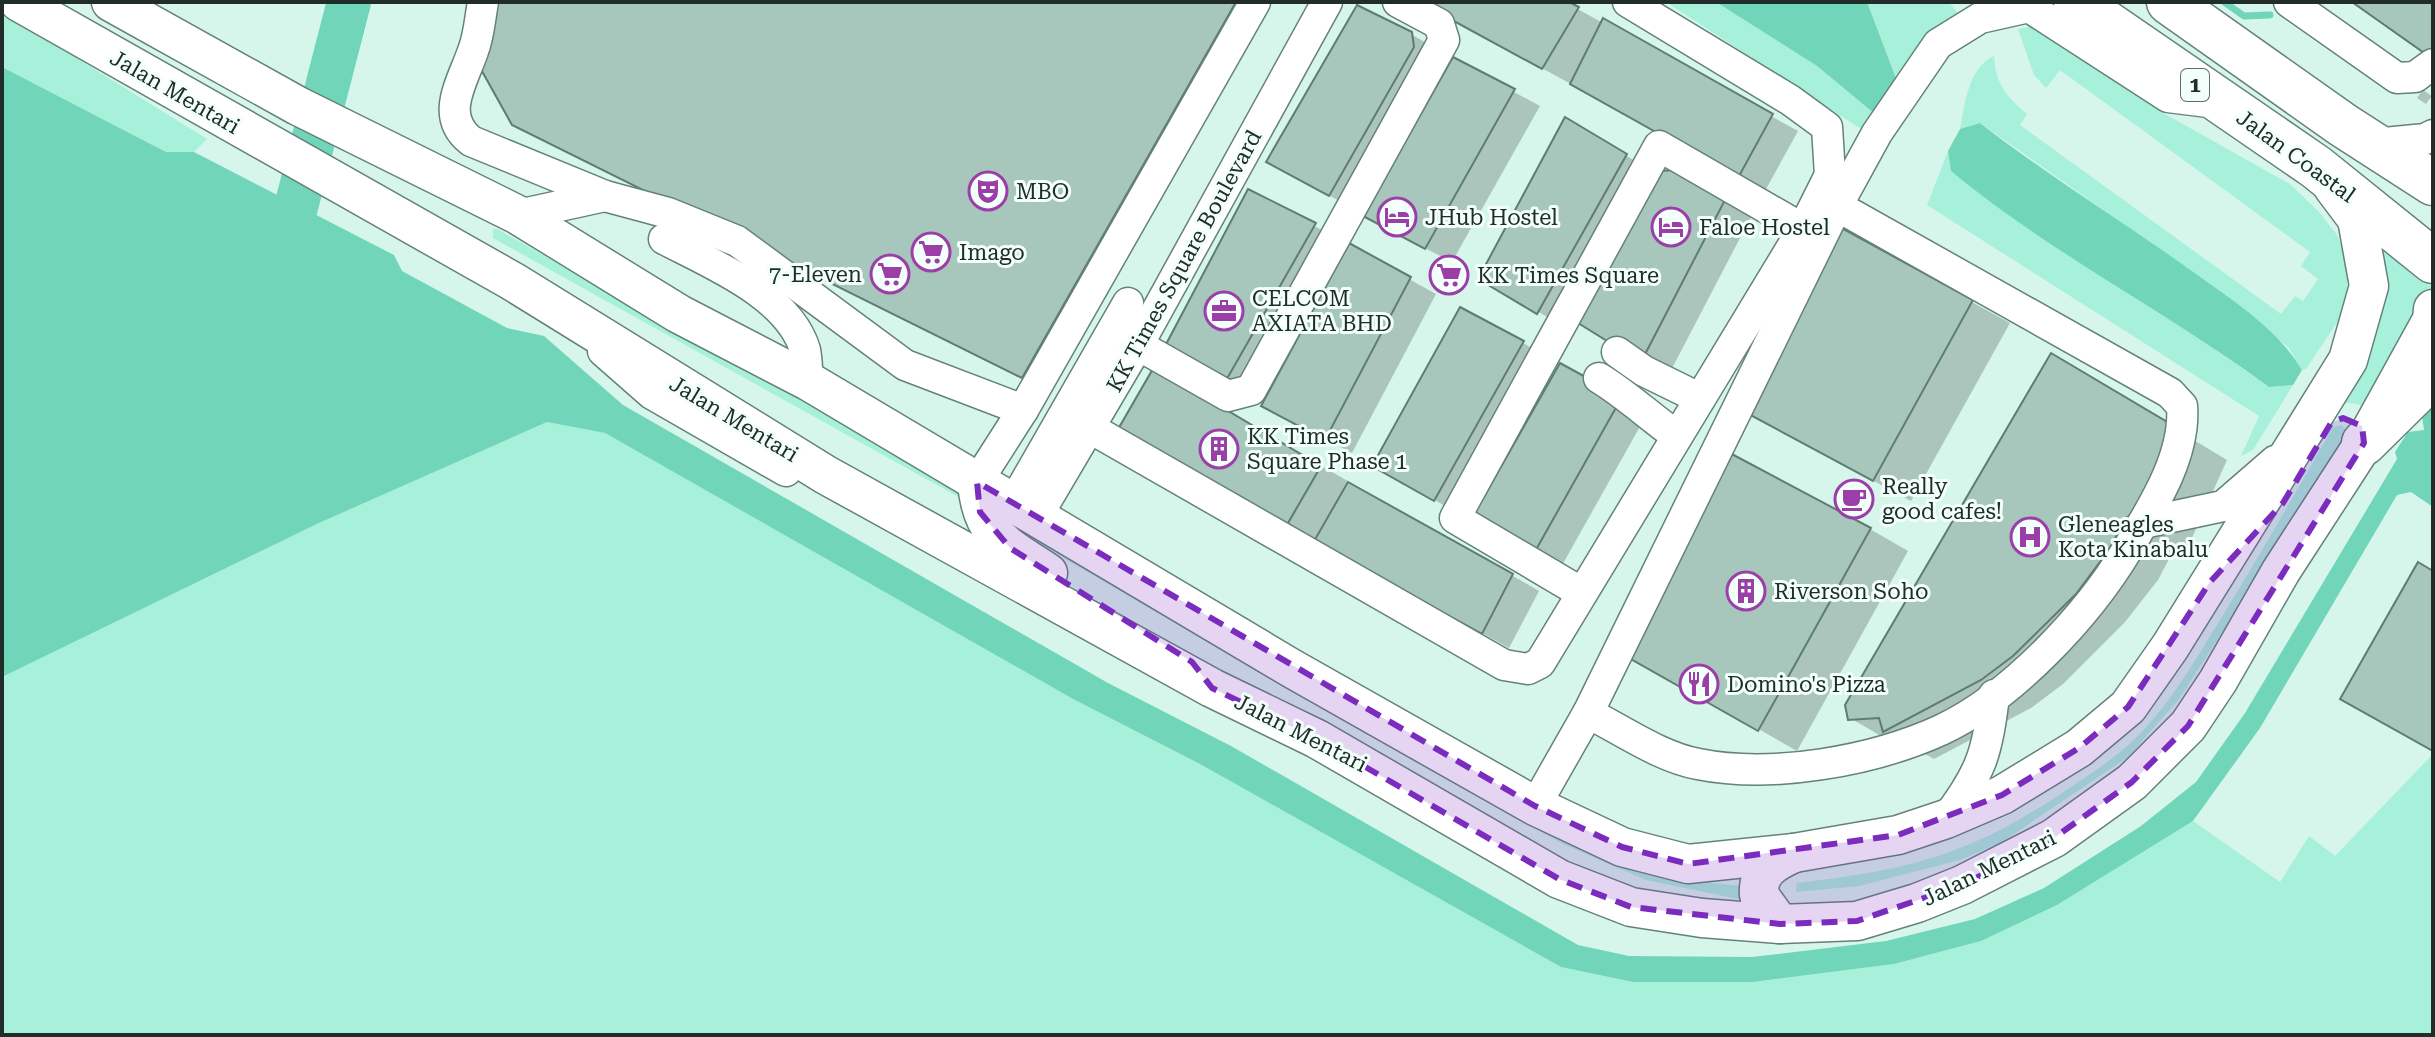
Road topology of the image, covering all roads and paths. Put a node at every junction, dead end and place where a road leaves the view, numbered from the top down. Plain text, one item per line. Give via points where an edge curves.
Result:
1 (19, 2) edge
2 (111, 2) edge
3 (483, 2) edge
4 (1255, 2) edge
5 (1327, 2) edge
6 (1398, 2) edge
7 (1628, 2) edge
8 (2076, 2) edge
9 (2169, 2) edge
10 (2289, 2) edge
11 (2433, 64) edge
12 (2222, 104) junction
13 (2358, 135) junction
14 (2433, 135) edge
15 (471, 141) junction
16 (2316, 167) junction
17 (2433, 183) edge
18 (478, 195) junction
19 (605, 196) junction
20 (1837, 206) junction
21 (518, 215) junction
22 (1803, 229) junction
23 (664, 239) dead end
24 (2432, 266) edge
25 (1128, 303) dead end
26 (2433, 309) edge
27 (1138, 345) junction
28 (1617, 352) dead end
29 (2433, 375) edge
30 (1599, 378) dead end
31 (808, 381) junction
32 (1699, 398) junction
33 (1023, 410) junction
34 (1090, 428) junction
35 (2305, 432) junction
36 (1677, 436) junction
37 (2364, 443) junction
38 (977, 482) junction
39 (1024, 512) junction
40 (2143, 523) junction
41 (938, 540) dead end
42 (2210, 582) junction
43 (1582, 593) junction
44 (1212, 688) junction
45 (1994, 695) junction
46 (1588, 713) junction
47 (1317, 739) junction
48 (1535, 806) junction
49 (1946, 819) junction
50 (1794, 853) junction
51 (1780, 924) junction

1 - 44 main road, Jalan Mentari via 512,281 880,504
2 - 18 main road, Jalan Mentari via 298,106
3 - 15 street via 474,49 453,109 459,131
4 - 33 street
5 - 27 street, KK Times Square Boulevard
6 - 27 street via 1439,24 1444,40 1251,390 1228,396
7 - 22 street via 1827,127 1830,175
8 - 12 highway, Jalan Coastal / 1
9 - 13 highway, 1
10 - 11 street via 2397,78 2415,77
12 - 16 highway, Jalan Coastal / 1
12 - 20 street via 2168,97 2050,18 2029,7 2004,10 1962,26 1938,44 1877,133
13 - 14 street
13 - 17 highway, 1
13 - 24 highway via 2424,232
15 - 18 street
15 - 19 street
16 - 24 highway, Jalan Coastal / 1
16 - 35 main road, Jalan Mentari via 2357,219 2369,286 2348,360
18 - 21 main road, Jalan Mentari
19 - 21 street
19 - 33 street via 668,213 737,241 905,365
20 - 40 street via 2170,393 2182,406 2184,430
20 - 46 street
21 - 31 main road, Jalan Mentari via 679,314
22 - 32 street
22 - 43 street via 1659,146 1455,518
23 - 31 street via 744,280 780,312 805,350
25 - 39 street
26 - 37 main road, Jalan Mentari via 2432,320
27 - 34 street, KK Times Square Boulevard
28 - 32 street
29 - 37 highway
30 - 36 street
31 - 38 main road, Jalan Mentari
32 - 36 street
33 - 38 street
34 - 39 street, KK Times Square Boulevard
34 - 43 street via 1504,665 1528,669 1540,663
35 - 40 street via 2223,506
35 - 42 main road, Jalan Mentari
36 - 43 street
37 - 42 main road via 2362,426 2343,418 2331,423 2283,503
37 - 51 main road, Jalan Mentari via 2188,726 2132,782 2054,838 1962,885 1857,921
38 - 39 main road, Jalan Mentari
38 - 44 main road via 980,512 1010,548 1192,662
39 - 48 main road, Jalan Mentari
40 - 45 street via 2101,593 2059,639
41 - 47 street via 930,552 1062,627 1159,677
42 - 49 main road, Jalan Mentari via 2135,696 2106,727 2002,795
44 - 47 main road, Jalan Mentari
45 - 46 street via 1941,730 1834,764 1784,768 1697,764
45 - 49 street via 1990,735 1975,781
46 - 48 street
47 - 51 main road, Jalan Mentari via 1559,879 1631,907
48 - 50 main road, Jalan Mentari via 1622,847 1688,864
49 - 50 main road, Jalan Mentari via 1898,835
50 - 51 main road via 1773,863 1760,879 1759,895

